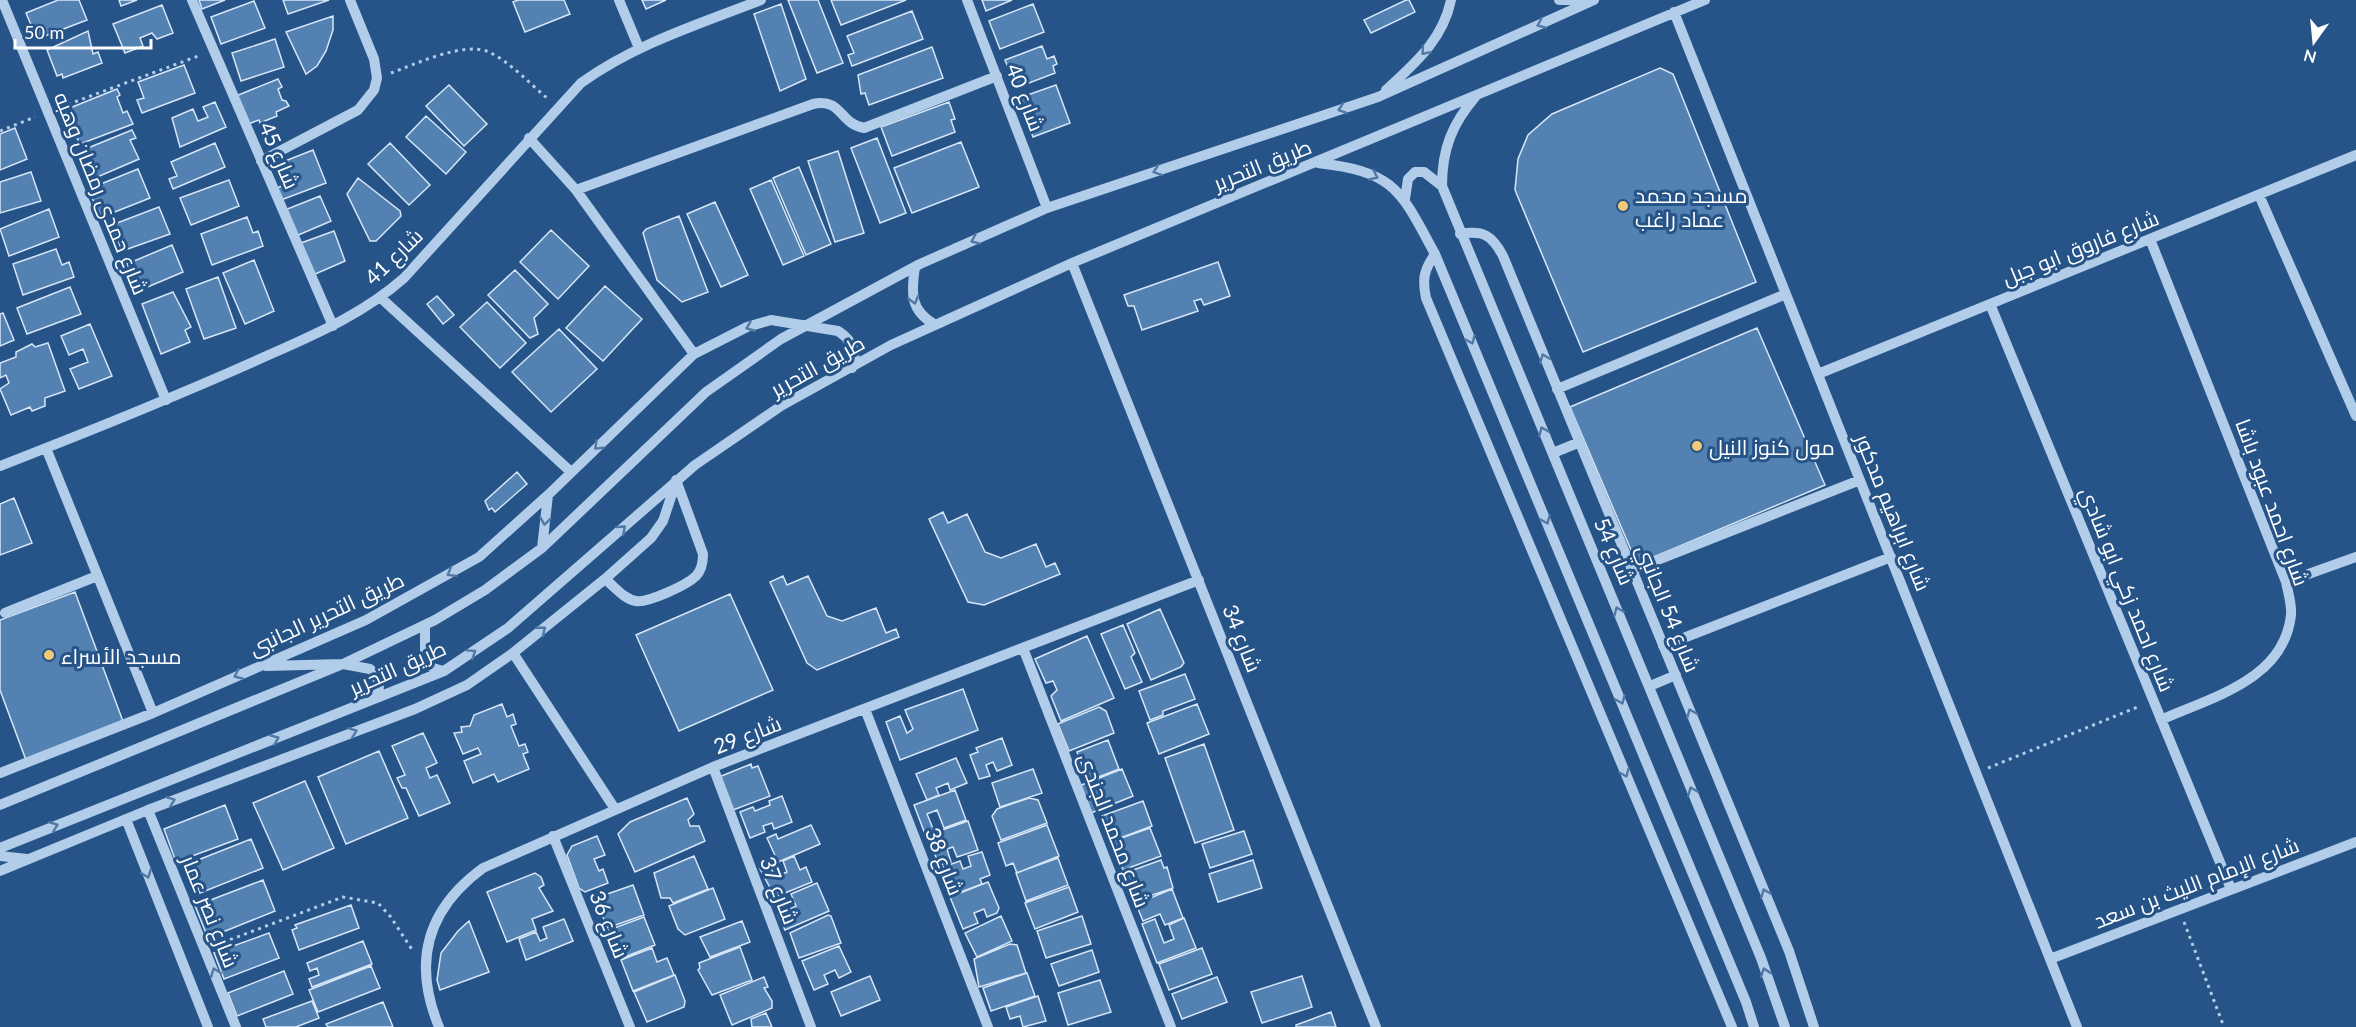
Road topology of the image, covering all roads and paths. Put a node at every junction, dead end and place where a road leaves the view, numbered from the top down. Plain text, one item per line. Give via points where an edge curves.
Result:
1 (2, 0) edge
2 (192, 0) edge
3 (350, 0) edge
4 (619, 0) edge
5 (761, 0) edge
6 (967, 0) edge
7 (1451, 0) edge
8 (1559, 0) edge
9 (1594, 0) edge
10 (1705, 0) edge
11 (1674, 12) junction
12 (639, 48) junction
13 (214, 51) junction
14 (997, 76) junction
15 (376, 78) junction
16 (1477, 94) junction
17 (1378, 97) junction
18 (558, 107) junction
19 (48, 112) junction
20 (0, 131) edge
21 (529, 138) junction
22 (2356, 155) edge
23 (261, 161) junction
24 (1317, 163) junction
25 (1442, 186) junction
26 (576, 190) junction
27 (2259, 195) junction
28 (1405, 199) junction
29 (1047, 208) junction
30 (1460, 234) junction
31 (2150, 239) junction
32 (1436, 254) junction
33 (1072, 263) junction
34 (915, 267) junction
35 (1786, 294) junction
36 (381, 298) junction
37 (1990, 304) junction
38 (807, 324) junction
39 (934, 324) junction
40 (333, 326) junction
41 (694, 354) junction
42 (852, 368) junction
43 (1818, 374) junction
44 (1557, 389) junction
45 (166, 400) junction
46 (2356, 416) edge
47 (1580, 442) junction
48 (45, 448) junction
49 (1553, 453) junction
50 (0, 466) edge
51 (571, 472) junction
52 (676, 480) junction
53 (1860, 480) junction
54 (548, 495) junction
55 (542, 548) junction
56 (1891, 557) junction
57 (2356, 557) edge
58 (1632, 570) junction
59 (97, 576) junction
60 (606, 579) junction
61 (1199, 580) junction
62 (2286, 582) junction
63 (5, 613) dead end
64 (425, 626) junction
65 (1663, 646) junction
66 (1023, 648) junction
67 (513, 653) junction
68 (343, 664) junction
69 (259, 666) junction
70 (444, 671) junction
71 (1676, 675) junction
72 (1650, 686) junction
73 (370, 700) junction
74 (2153, 701) junction
75 (865, 709) junction
76 (153, 713) junction
77 (2161, 720) junction
78 (247, 750) junction
79 (713, 767) junction
80 (258, 768) junction
81 (1977, 773) junction
82 (2, 774) edge
83 (0, 805) edge
84 (615, 809) junction
85 (148, 810) junction
86 (126, 819) junction
87 (553, 836) junction
88 (2356, 842) edge
89 (0, 848) edge
90 (0, 856) edge
91 (30, 859) junction
92 (0, 871) edge
93 (2231, 889) junction
94 (2178, 909) junction
95 (206, 948) junction
96 (2050, 959) junction
97 (425, 971) junction
98 (207, 1027) edge
99 (236, 1027) edge
100 (439, 1027) edge
101 (630, 1027) edge
102 (811, 1027) edge
103 (988, 1027) edge
104 (1170, 1027) edge
105 (1376, 1027) edge
106 (1732, 1027) edge
107 (1754, 1027) edge
108 (1785, 1027) edge
109 (1814, 1027) edge
110 (2077, 1027) edge
111 (2224, 1027) edge

1 - 19 street, شارع حمدى رمضان وهبه
2 - 13 street, شارع 45
3 - 15 street via 374,59
4 - 12 street
5 - 12 street, شارع 41
6 - 14 street, شارع 40
7 -> 17 street via 1438,35 1422,56
8 - 9 street
9 -> 17 street, طريق التحرير
10 - 11 street, طريق التحرير
11 - 16 street, طريق التحرير
11 - 35 street, شارع ابراهيم مدكور
12 - 18 street, شارع 41 via 581,83
13 - 19 path
13 - 23 street, شارع 45
14 - 26 street via 864,128 852,126 831,104 813,104
14 - 29 street, شارع 40
15 - 18 path via 471,48 501,60
15 - 23 street via 370,96 358,110
16 - 24 street, طريق التحرير
16 - 25 street, شارع 54 via 1449,136 1442,160
17 -> 29 street, طريق التحرير
18 - 21 street, شارع 41
19 - 20 path
19 - 45 street, شارع حمدى رمضان وهبه
21 - 26 street
21 - 36 street, شارع 41 via 404,278
22 - 27 street, شارع فاروق ابو جبل
23 - 40 street, شارع 45
24 -> 28 street via 1369,174 1392,185
24 - 33 street, طريق التحرير
25 - 28 street via 1424,172 1415,172 1408,179
25 - 30 street, شارع 54
26 - 41 street
27 - 31 street, شارع فاروق ابو جبل
27 - 46 street
28 - 32 street
29 -> 34 street, طريق التحرير
44 -> 30 street, شارع 54 الجانبي via 1495,240 1478,231
49 -> 30 street, شارع 54
31 - 37 street, شارع فاروق ابو جبل
31 - 62 street, شارع احمد عبود باشا
32 -> 106 street via 1425,268 1426,298
32 -> 107 street
33 - 39 street, طريق التحرير
33 - 61 street, شارع 34
34 - 38 street, طريق التحرير
34 -> 39 street via 912,301 921,316
35 - 43 street, شارع ابراهيم مدكور
35 - 44 street
36 - 40 street, شارع 41
36 - 51 street
37 - 43 street, شارع فاروق ابو جبل
37 - 74 street, شارع احمد زكي ابو شادي
38 -> 41 street, طريق التحرير الجانبى via 763,321
38 - 42 street, طريق التحرير الجانبى via 845,336 854,351
38 - 55 street, طريق التحرير via 705,392
39 - 42 street, طريق التحرير
40 - 45 street, شارع 41
41 -> 51 street, طريق التحرير الجانبى
42 - 52 street, طريق التحرير via 782,406
43 - 53 street, شارع ابراهيم مدكور
44 - 47 street, شارع 54 الجانبي
45 - 48 street, شارع 41
47 - 49 street
47 - 58 street, شارع 54 الجانبي
48 - 50 street, شارع 41
48 - 59 street
72 -> 49 street, شارع 54
51 - 54 street, طريق التحرير الجانبى
52 - 60 street via 658,530
52 - 60 street via 703,554 696,576 651,600 639,602 629,599
70 -> 52 street, طريق التحرير via 508,628
53 - 56 street, شارع ابراهيم مدكور
53 - 58 street
54 -> 55 street
54 -> 69 street, طريق التحرير الجانبى via 479,557 366,620
55 - 64 street, طريق التحرير via 485,591
56 - 65 street
56 - 81 street, شارع ابراهيم مدكور
57 - 62 street
58 - 65 street, شارع 54 الجانبي
59 - 63 street
59 - 76 street
67 -> 60 street
61 - 66 street, شارع 29
61 - 105 street, شارع 34
62 - 77 street, شارع احمد عبود باشا via 2291,613 2284,643 2267,668
64 - 68 street, طريق التحرير
64 - 70 street via 425,658 433,668
65 - 71 street, شارع 54 الجانبي
66 - 75 street, شارع 29
66 - 104 street, شارع محمد الجندى
80 -> 67 street via 415,709 467,685
67 - 84 street
68 - 69 street
68 - 73 street via 375,673 379,691
68 - 83 street, طريق التحرير
69 -> 76 street, طريق التحرير الجانبى
70 - 73 street, طريق التحرير
71 - 72 street
109 -> 71 street, شارع 54 الجانبي via 1789,951
108 -> 72 street, شارع 54 via 1761,958
78 -> 73 street, طريق التحرير
74 - 77 street, شارع احمد زكي ابو شادي
74 - 81 path
75 - 79 street, شارع 29
75 - 103 street, شارع 38
76 - 82 street, طريق التحرير الجانبى
77 - 93 street, شارع احمد زكي ابو شادي
78 - 80 street
89 -> 78 street, طريق التحرير
79 - 84 street, شارع 29
79 - 102 street, شارع 37
85 -> 80 street
81 - 96 street, شارع ابراهيم مدكور
84 - 87 street, شارع 29
85 - 86 street
85 - 95 street, شارع نصر عمار
86 - 91 street
86 -> 98 street
87 - 97 street, شارع 29 via 483,868 463,883 435,922 427,946
87 - 101 street, شارع 36
88 - 93 street, شارع الإمام الليث بن سعد
90 - 91 street
91 - 92 street
93 - 94 street, شارع الإمام الليث بن سعد
94 - 96 street, شارع الإمام الليث بن سعد
94 - 111 path
95 - 97 path via 343,897 378,903
99 -> 95 street, شارع نصر عمار
96 - 110 street, شارع ابراهيم مدكور
97 - 100 street, شارع 29

